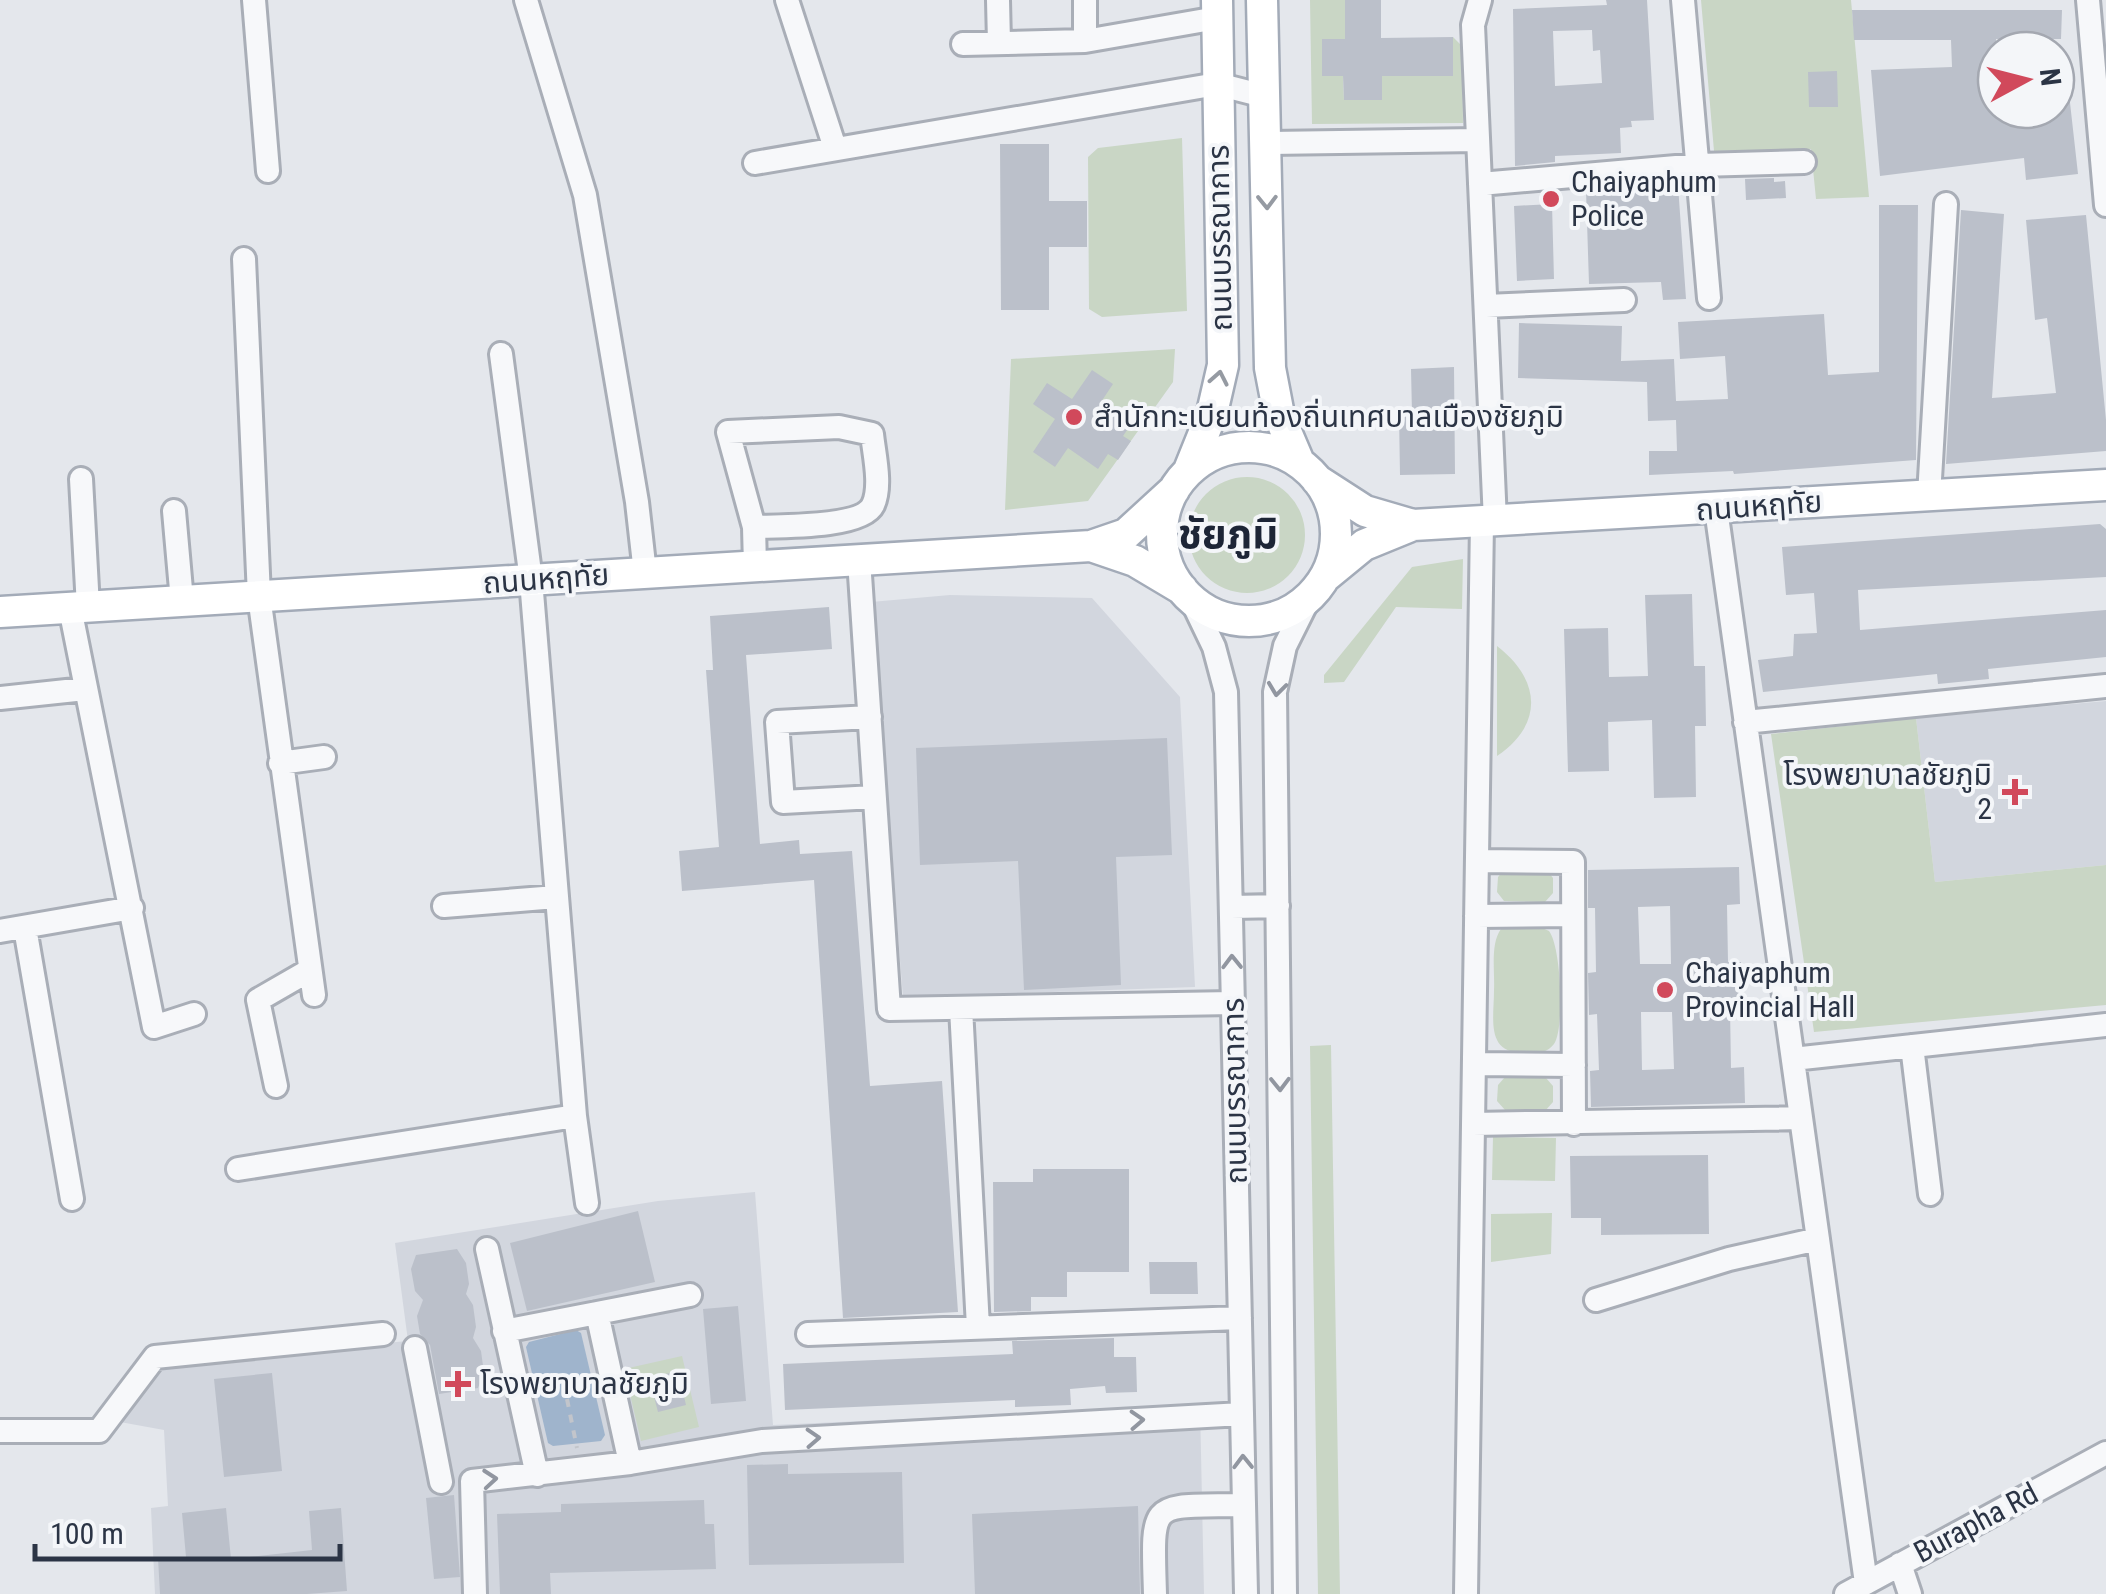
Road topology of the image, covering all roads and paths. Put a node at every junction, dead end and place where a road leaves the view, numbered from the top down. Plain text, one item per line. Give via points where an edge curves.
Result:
1 (254, 0) edge
2 (526, 0) edge
3 (787, 0) edge
4 (998, 0) edge
5 (1085, 0) edge
6 (1262, 0) edge
7 (1480, 0) edge
8 (1683, 0) edge
9 (2088, 0) edge
10 (1217, 9) edge
11 (1085, 40) junction
12 (998, 43) junction
13 (963, 44) dead end
14 (1218, 84) junction
15 (1264, 96) junction
16 (1478, 140) junction
17 (1266, 143) junction
18 (834, 148) junction
19 (755, 162) dead end
20 (1804, 162) dead end
21 (1699, 165) junction
22 (268, 170) dead end
23 (1480, 184) junction
24 (1946, 204) dead end
25 (2106, 204) edge
26 (244, 259) dead end
27 (1709, 298) dead end
28 (1624, 300) dead end
29 (1486, 306) junction
30 (501, 354) dead end
31 (1308, 471) junction
32 (81, 478) dead end
33 (1181, 480) junction
34 (2106, 485) edge
35 (1929, 496) junction
36 (1716, 509) junction
37 (174, 511) dead end
38 (1489, 522) junction
39 (1413, 526) junction
40 (754, 527) junction
41 (1091, 546) junction
42 (860, 560) junction
43 (755, 566) junction
44 (644, 573) junction
45 (531, 580) junction
46 (1317, 587) junction
47 (1185, 592) junction
48 (259, 596) junction
49 (182, 601) junction
50 (79, 607) junction
51 (0, 612) edge
52 (2106, 686) edge
53 (85, 689) junction
54 (0, 698) edge
55 (870, 717) junction
56 (1746, 722) junction
57 (324, 757) dead end
58 (280, 763) junction
59 (874, 796) junction
60 (1477, 860) junction
61 (556, 897) junction
62 (444, 906) dead end
63 (1230, 906) junction
64 (1278, 906) junction
65 (132, 908) junction
66 (1476, 916) junction
67 (1574, 916) junction
68 (25, 928) junction
69 (0, 931) edge
70 (310, 970) junction
71 (314, 996) dead end
72 (1233, 1003) junction
73 (961, 1008) junction
74 (194, 1014) dead end
75 (2106, 1025) edge
76 (1912, 1046) junction
77 (1793, 1059) junction
78 (1474, 1064) junction
79 (1574, 1065) junction
80 (276, 1086) dead end
81 (575, 1116) junction
82 (1801, 1118) junction
83 (1473, 1124) junction
84 (1574, 1124) junction
85 (238, 1169) dead end
86 (1930, 1194) dead end
87 (72, 1199) dead end
88 (588, 1203) dead end
89 (1281, 1218) junction
90 (1238, 1220) junction
91 (1818, 1238) junction
92 (487, 1249) dead end
93 (690, 1295) dead end
94 (1596, 1300) dead end
95 (597, 1313) junction
96 (1240, 1318) junction
97 (978, 1327) junction
98 (504, 1331) junction
99 (383, 1334) dead end
100 (808, 1334) dead end
101 (415, 1348) dead end
102 (567, 1399) dead end
103 (1242, 1414) junction
104 (0, 1431) edge
105 (576, 1444) dead end
106 (2106, 1453) edge
107 (630, 1463) junction
108 (538, 1475) junction
109 (441, 1482) dead end
110 (1244, 1505) junction
111 (1900, 1564) junction
112 (1856, 1589) edge
113 (475, 1594) edge
114 (1154, 1594) edge
115 (1246, 1594) edge
116 (1285, 1594) edge
117 (1466, 1594) edge
118 (1910, 1594) edge

1 - 22 street
2 - 44 street via 585,194
3 - 18 street
4 - 12 street
5 - 11 street
6 - 15 main road, ถนนบรรณาการ
7 - 16 street via 1473,25
8 - 21 street
9 - 25 street
10 - 11 street
10 - 14 main road, ถนนบรรณาการ
11 - 12 street
12 - 13 street
14 - 15 street
14 - 18 street
33 -> 14 main road, ถนนบรรณาการ via 1212,413 1223,365
15 - 17 main road, ถนนบรรณาการ
16 - 17 street
16 - 23 street
17 -> 31 main road, ถนนบรรณาการ via 1270,368 1279,415
18 - 19 street
20 - 21 street
21 - 23 street
21 - 27 street
23 - 29 street
24 - 35 street
26 - 48 street
28 - 29 street
29 - 38 street
30 - 45 street
31 - 33 main road via 1276,451 1242,447 1209,456
31 - 39 main road, ถนนหฤทัย via 1365,510
31 - 46 main road via 1330,502 1336,526 1334,552
32 - 50 street
33 - 41 main road, ถนนหฤทัย via 1126,534
33 - 47 main road via 1164,513 1162,538 1168,565
34 - 35 main road, ถนนหฤทัย
35 - 36 main road, ถนนหฤทัย
36 - 38 main road, ถนนหฤทัย
36 - 56 street
37 - 49 street
38 - 39 main road, ถนนหฤทัย
38 - 60 street
39 - 46 main road, ถนนหฤทัย via 1364,545
40 - 40 street via 863,516 876,496 872,434 839,427 728,432
40 - 43 street
41 - 42 main road, ถนนหฤทัย
41 - 47 main road, ถนนหฤทัย via 1135,561
42 - 43 main road, ถนนหฤทัย
42 - 55 street
43 - 44 main road, ถนนหฤทัย
44 - 45 main road, ถนนหฤทัย
45 - 48 main road, ถนนหฤทัย
45 - 61 street
46 - 47 main road via 1285,614 1257,621 1229,619
46 -> 64 street, ถนนบรรณาการ via 1285,646 1275,692
47 - 63 street, ถนนบรรณาการ via 1214,647 1226,692
48 - 49 main road, ถนนหฤทัย
48 - 58 street
49 - 50 main road, ถนนหฤทัย
50 - 51 main road, ถนนหฤทัย
50 - 53 street
52 - 56 street
53 - 54 street
53 - 65 street
55 - 59 street
55 - 59 street via 777,722 783,802
56 - 77 street
57 - 58 street
58 - 70 street
59 - 73 street via 889,1009
60 - 66 street
60 - 67 street via 1573,862
61 - 62 street
61 - 81 street
63 - 64 street
72 -> 63 street, ถนนบรรณาการ
64 -> 89 street, ถนนบรรณาการ
65 - 68 street
65 - 74 street via 154,1027
66 - 67 street
66 - 78 street
67 - 79 street
68 - 69 street
68 - 87 street
70 - 71 street
70 - 80 street via 258,1000
72 - 73 street
72 - 90 street, ถนนบรรณาการ
73 - 97 street
75 - 76 street
76 - 77 street
76 - 86 street
77 - 82 street
78 - 79 street
78 - 83 street
79 - 84 street
81 - 85 street
81 - 88 street
82 - 84 street
82 - 91 street
83 - 84 street
83 - 117 street
89 - 90 street
89 - 116 street, ถนนบรรณาการ
90 - 96 street, ถนนบรรณาการ
91 - 94 street
91 - 112 street
92 - 98 street
93 - 95 street
95 - 98 street
95 - 107 street
96 - 97 street
96 - 103 street, ถนนบรรณาการ
97 - 100 street
98 - 108 street
99 - 104 street via 155,1357 99,1431
101 - 109 street
102 - 105 path
107 -> 103 street via 762,1441
110 -> 103 street, ถนนบรรณาการ
106 - 111 street, Burapha Rd
107 - 108 street
113 -> 108 street via 472,1480
110 - 114 street via 1162,1512 1153,1526
110 - 115 street, ถนนบรรณาการ
111 - 112 street, Burapha Rd
111 - 118 street

